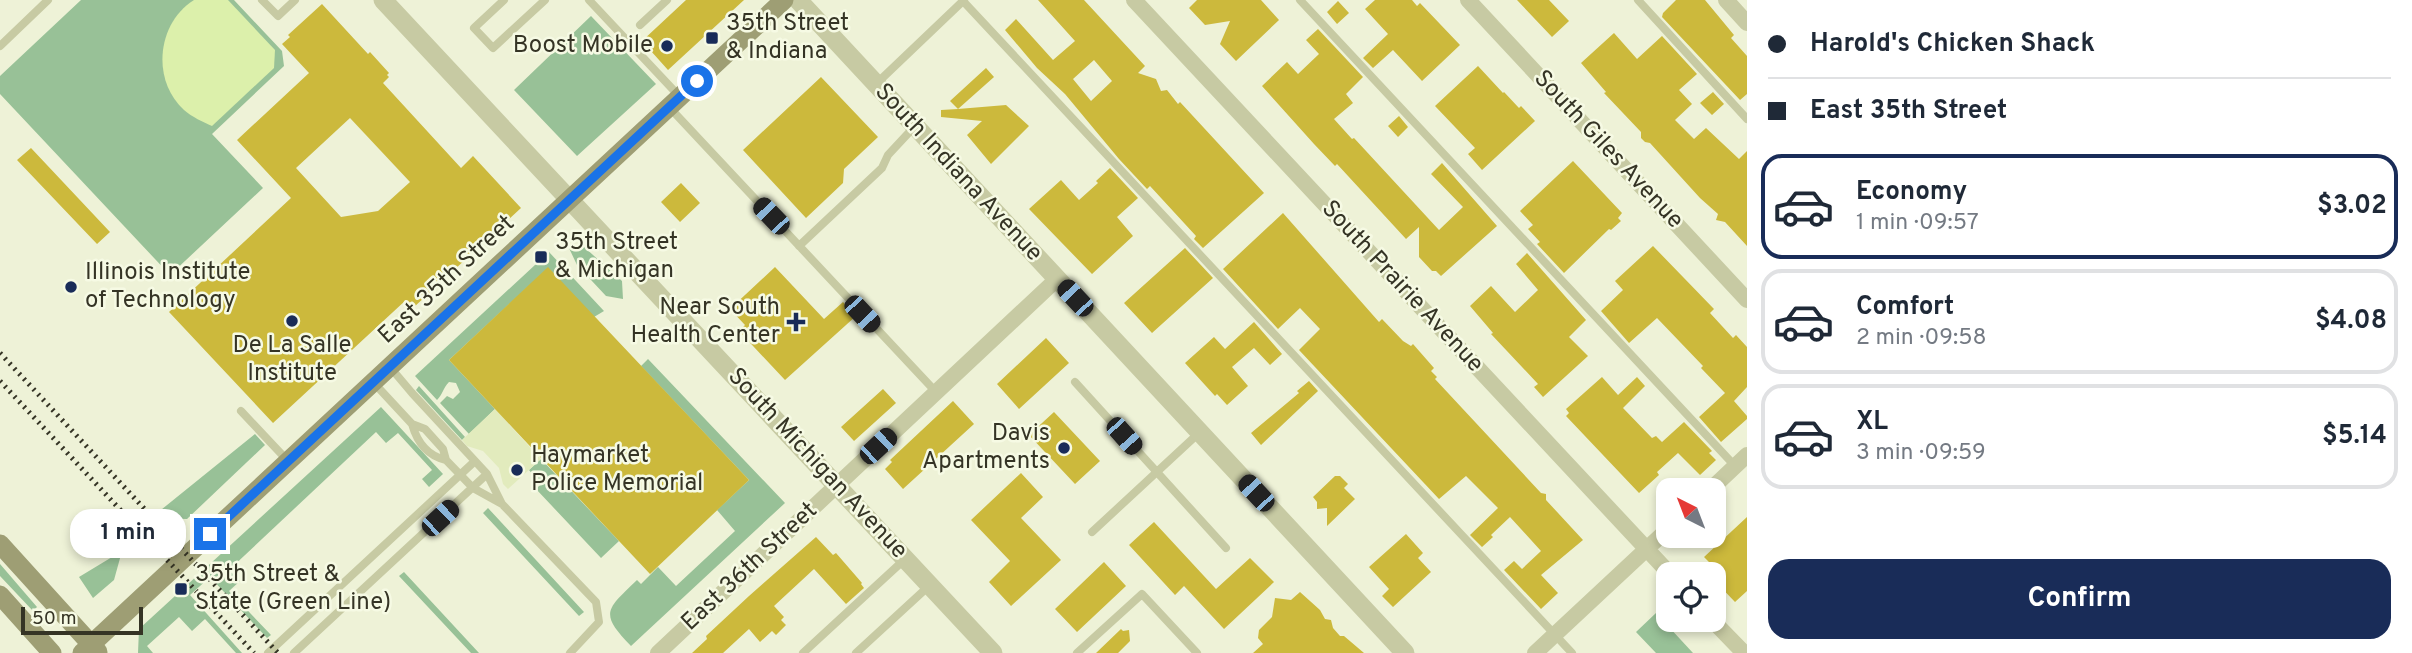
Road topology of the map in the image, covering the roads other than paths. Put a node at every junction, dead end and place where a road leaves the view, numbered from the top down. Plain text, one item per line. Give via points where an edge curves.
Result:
1 (48, 0) edge
2 (262, 0) edge
3 (295, 0) edge
4 (383, 0) edge
5 (504, 0) edge
6 (545, 0) edge
7 (589, 0) edge
8 (667, 0) edge
9 (784, 0) edge
10 (797, 0) edge
11 (964, 0) edge
12 (1134, 0) edge
13 (1300, 0) edge
14 (1468, 0) edge
15 (1638, 0) edge
16 (1726, 0) edge
17 (1747, 23) edge
18 (640, 25) dead end
19 (0, 46) edge
20 (876, 84) junction
21 (674, 102) junction
22 (1747, 118) edge
23 (915, 126) junction
24 (569, 200) junction
25 (799, 246) junction
26 (1057, 279) junction
27 (1747, 300) edge
28 (390, 367) junction
29 (373, 382) junction
30 (1075, 382) dead end
31 (936, 392) junction
32 (241, 411) dead end
33 (1200, 432) junction
34 (288, 461) junction
35 (475, 461) junction
36 (1741, 461) edge
37 (1157, 472) junction
38 (487, 474) junction
39 (460, 475) junction
40 (1723, 478) edge
41 (837, 485) junction
42 (473, 488) junction
43 (502, 504) junction
44 (1092, 532) dead end
45 (1656, 540) edge
46 (0, 544) edge
47 (1226, 548) dead end
48 (1646, 549) junction
49 (905, 559) junction
50 (1658, 562) edge
51 (930, 585) junction
52 (0, 595) edge
53 (1724, 632) edge
54 (1555, 635) junction
55 (91, 650) edge
56 (52, 653) edge
57 (268, 653) edge
58 (294, 653) edge
59 (570, 653) edge
60 (658, 653) edge
61 (803, 653) edge
62 (856, 653) edge
63 (993, 653) edge
64 (1077, 653) edge
65 (1197, 653) edge
66 (1405, 653) edge
67 (1535, 653) edge
68 (1572, 653) edge
69 (1744, 653) edge

1 - 19 lane
2 - 3 lane via 278,16
4 - 24 street, South Michigan Avenue
5 - 6 lane via 474,29 493,48
7 - 21 lane
8 - 18 lane
9 - 21 main road, East 35th Street
10 - 20 street, South Indiana Avenue
11 - 20 lane
11 - 54 lane
12 - 48 street, South Prairie Avenue
13 - 36 lane
14 - 27 street, South Giles Avenue
15 - 22 lane
16 - 17 street
20 - 23 street, South Indiana Avenue
21 - 24 main road, East 35th Street
21 - 25 lane
23 - 25 lane via 882,168
23 - 26 street, South Indiana Avenue
24 - 28 main road, East 35th Street
24 - 41 street, South Michigan Avenue
25 - 31 lane
26 - 31 street, East 36th Street
26 - 33 street, South Indiana Avenue
28 - 29 main road, East 35th Street
28 - 35 lane
29 - 34 main road, East 35th Street
29 - 39 lane via 412,424 422,445
30 - 37 lane
31 - 41 street, East 36th Street
32 - 34 lane
33 - 37 lane
33 - 66 street, South Indiana Avenue
34 - 55 main road, East 35th Street
35 - 38 lane
35 - 39 lane
36 - 40 street
37 - 44 lane
37 - 47 lane
38 - 42 lane
38 - 43 lane
39 - 42 lane
39 - 57 lane
41 - 49 street, South Michigan Avenue
41 - 60 street, East 36th Street
42 - 43 lane
42 - 58 lane
43 - 59 lane via 596,602 599,622
45 - 48 street
46 - 55 main road
48 - 50 street, South Prairie Avenue
48 - 54 street
49 - 51 street, South Michigan Avenue
49 - 61 lane
51 - 62 lane
51 - 63 street, South Michigan Avenue
52 - 56 main road
53 - 69 street
54 - 67 street
54 - 68 lane
64 - 65 lane via 1142,594

